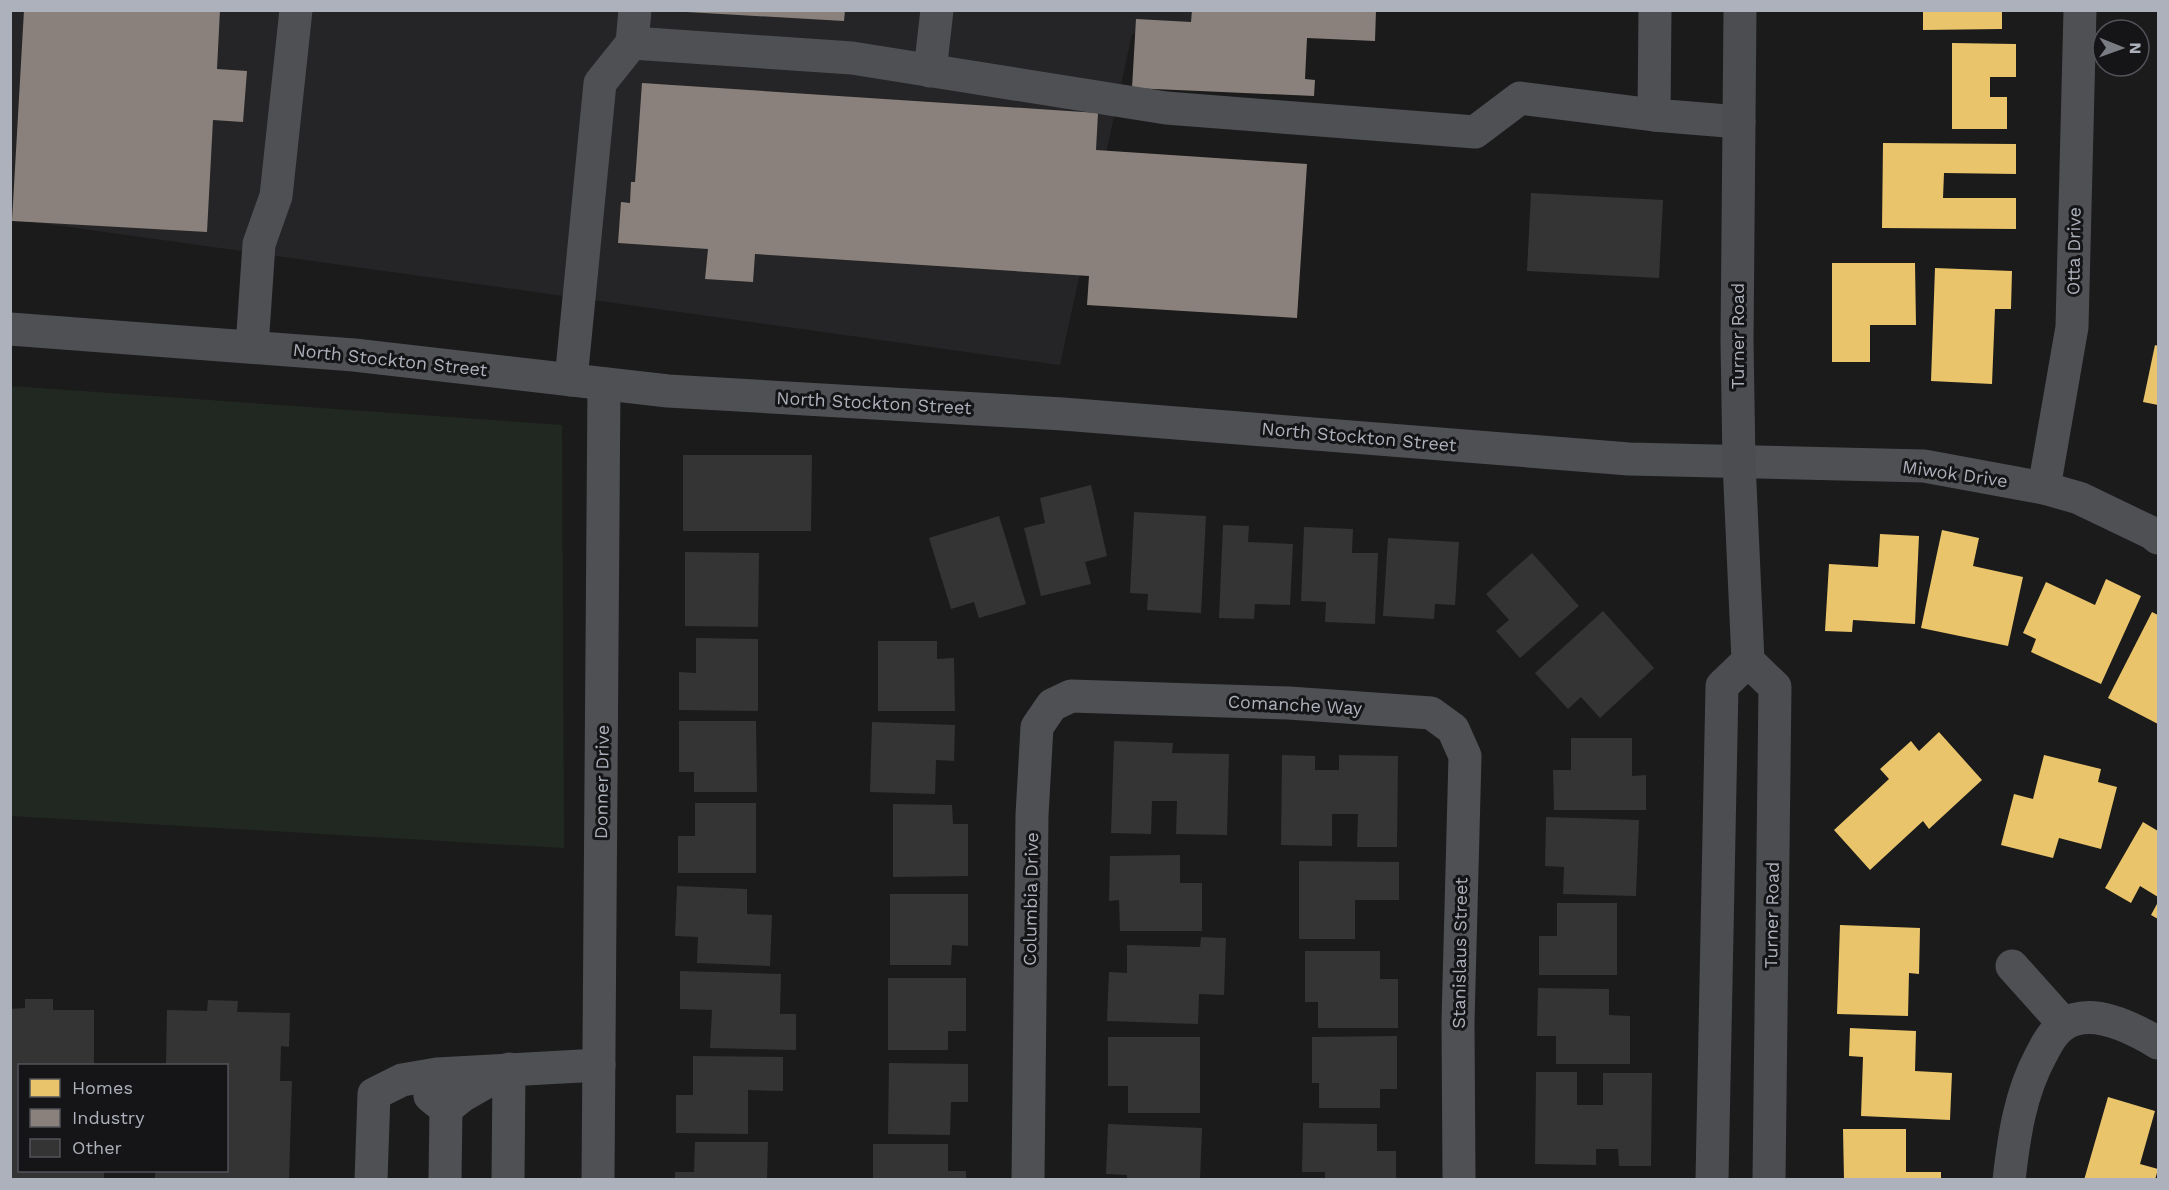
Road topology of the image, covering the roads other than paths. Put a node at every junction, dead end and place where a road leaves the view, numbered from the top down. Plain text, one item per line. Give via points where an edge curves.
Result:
1 (296, 10) edge
2 (635, 10) edge
3 (937, 10) edge
4 (1654, 10) edge
5 (1740, 10) edge
6 (2080, 10) edge
7 (632, 43) junction
8 (930, 71) junction
9 (1654, 115) junction
10 (1739, 122) junction
11 (10, 329) edge
12 (252, 346) junction
13 (571, 380) junction
14 (604, 384) junction
15 (1739, 462) junction
16 (2044, 489) junction
17 (2158, 538) edge
18 (1748, 661) junction
19 (1132, 698) joint
20 (1452, 729) joint
21 (2012, 966) dead end
22 (2064, 1024) junction
23 (2158, 1043) edge
24 (599, 1065) junction
25 (509, 1070) junction
26 (402, 1080) junction
27 (447, 1109) junction
28 (371, 1179) edge
29 (445, 1179) edge
30 (508, 1179) edge
31 (597, 1179) edge
32 (1028, 1179) edge
33 (1459, 1179) edge
34 (1712, 1179) edge
35 (1769, 1179) edge
36 (2008, 1179) edge

1 - 12 street via 276,196 259,243
2 - 7 street
3 - 8 street
4 - 9 street
5 - 10 main road, Turner Road
6 - 16 street, Otta Drive via 2072,327
7 - 8 street via 852,58
7 - 13 street via 600,83
8 - 9 street via 1166,108 1475,132 1520,98
9 - 10 street
10 - 15 main road, Turner Road
11 - 12 street, North Stockton Street
12 - 13 street, North Stockton Street
13 - 14 street, North Stockton Street
14 - 15 street, North Stockton Street via 1063,414 1629,459
14 - 24 street, Donner Drive
15 - 16 street, Miwok Drive via 1924,466
15 - 18 main road, Turner Road
16 - 17 street, Miwok Drive via 2079,498
18 - 34 main road via 1722,686
18 - 35 main road, Turner Road via 1775,687
19 - 20 street, Comanche Way via 1431,713
19 - 32 street, Columbia Drive via 1071,696 1052,705 1037,727 1032,815
20 - 33 street, Stanislaus Street via 1466,756 1458,1022
21 - 22 street
22 - 23 street via 2083,1018 2100,1019 2138,1031
22 - 36 street via 2051,1036 2030,1075 2016,1122
24 - 25 street
24 - 31 street, Donner Drive
25 - 26 street
25 - 27 street via 462,1096
25 - 30 street
26 - 27 street
26 - 28 street via 374,1094
27 - 29 street

